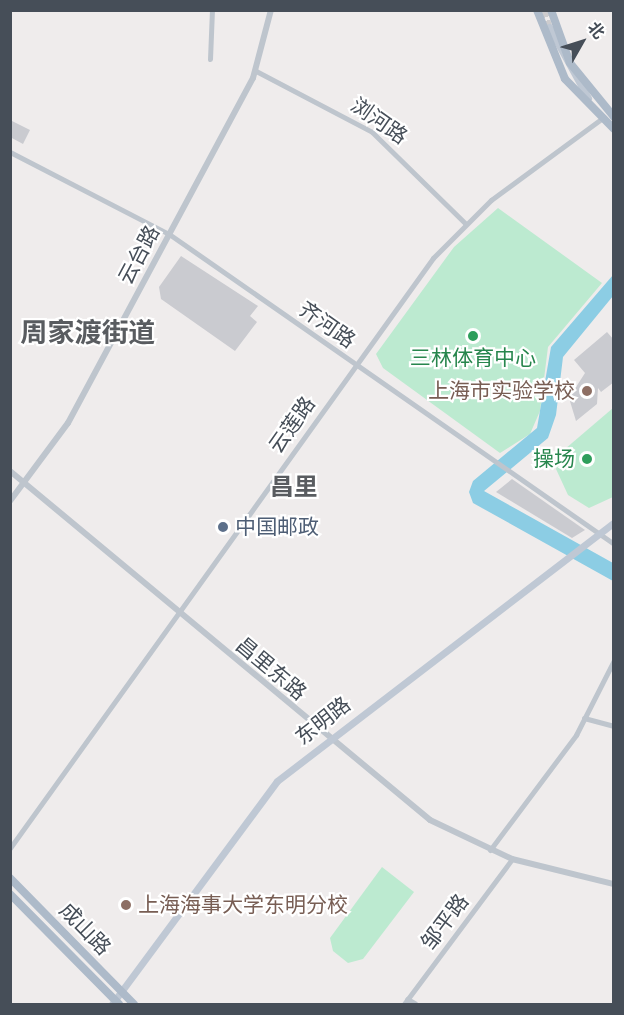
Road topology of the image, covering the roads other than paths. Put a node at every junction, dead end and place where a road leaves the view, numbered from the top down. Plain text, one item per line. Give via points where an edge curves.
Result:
1 (212, 10) edge
2 (271, 10) edge
3 (537, 10) edge
4 (551, 10) edge
5 (549, 27) tunnel mouth
6 (210, 59) dead end
7 (256, 71) junction
8 (614, 117) edge
9 (600, 120) junction
10 (614, 127) edge
11 (10, 152) edge
12 (465, 223) junction
13 (169, 234) junction
14 (355, 365) junction
15 (10, 471) edge
16 (25, 484) junction
17 (10, 501) edge
18 (614, 522) edge
19 (598, 536) junction
20 (614, 544) edge
21 (179, 612) junction
22 (614, 660) edge
23 (584, 718) junction
24 (614, 726) edge
25 (327, 738) junction
26 (10, 848) edge
27 (490, 850) junction
28 (512, 859) junction
29 (10, 878) edge
30 (614, 884) edge
31 (10, 894) edge
32 (122, 992) junction
33 (406, 1002) edge
34 (115, 1003) edge
35 (134, 1005) edge
36 (415, 1005) edge

1 - 6 street
2 - 7 street, 云台路
3 - 9 main road via 565,80
4 - 8 main road via 570,63
5 - 10 main road via 572,76
7 - 12 street, 浏河路 via 372,132
7 - 13 street, 云台路
9 - 10 main road
9 - 12 street, 云莲路
11 - 13 street, 齐河路
12 - 14 street, 云莲路
13 - 14 street, 齐河路
13 - 16 street, 云台路 via 68,423
14 - 19 street, 齐河路
14 - 21 street, 云莲路
15 - 16 street, 昌里东路
16 - 17 street, 云台路
16 - 21 street, 昌里东路
18 - 19 main road, 东明路
19 - 20 street, 齐河路
19 - 25 main road, 东明路
21 - 25 street, 昌里东路
21 - 26 street, 云莲路
22 - 23 street
23 - 24 street
23 - 27 street
25 - 27 street, 昌里东路 via 430,820
25 - 32 main road, 东明路 via 249,812
27 - 28 street, 昌里东路
28 - 30 street, 昌里东路
28 - 33 street, 邹平路
29 - 32 main road, 成山路
31 - 34 main road, 成山路
32 - 34 main road, 东明路
32 - 35 main road, 成山路
33 - 36 street

